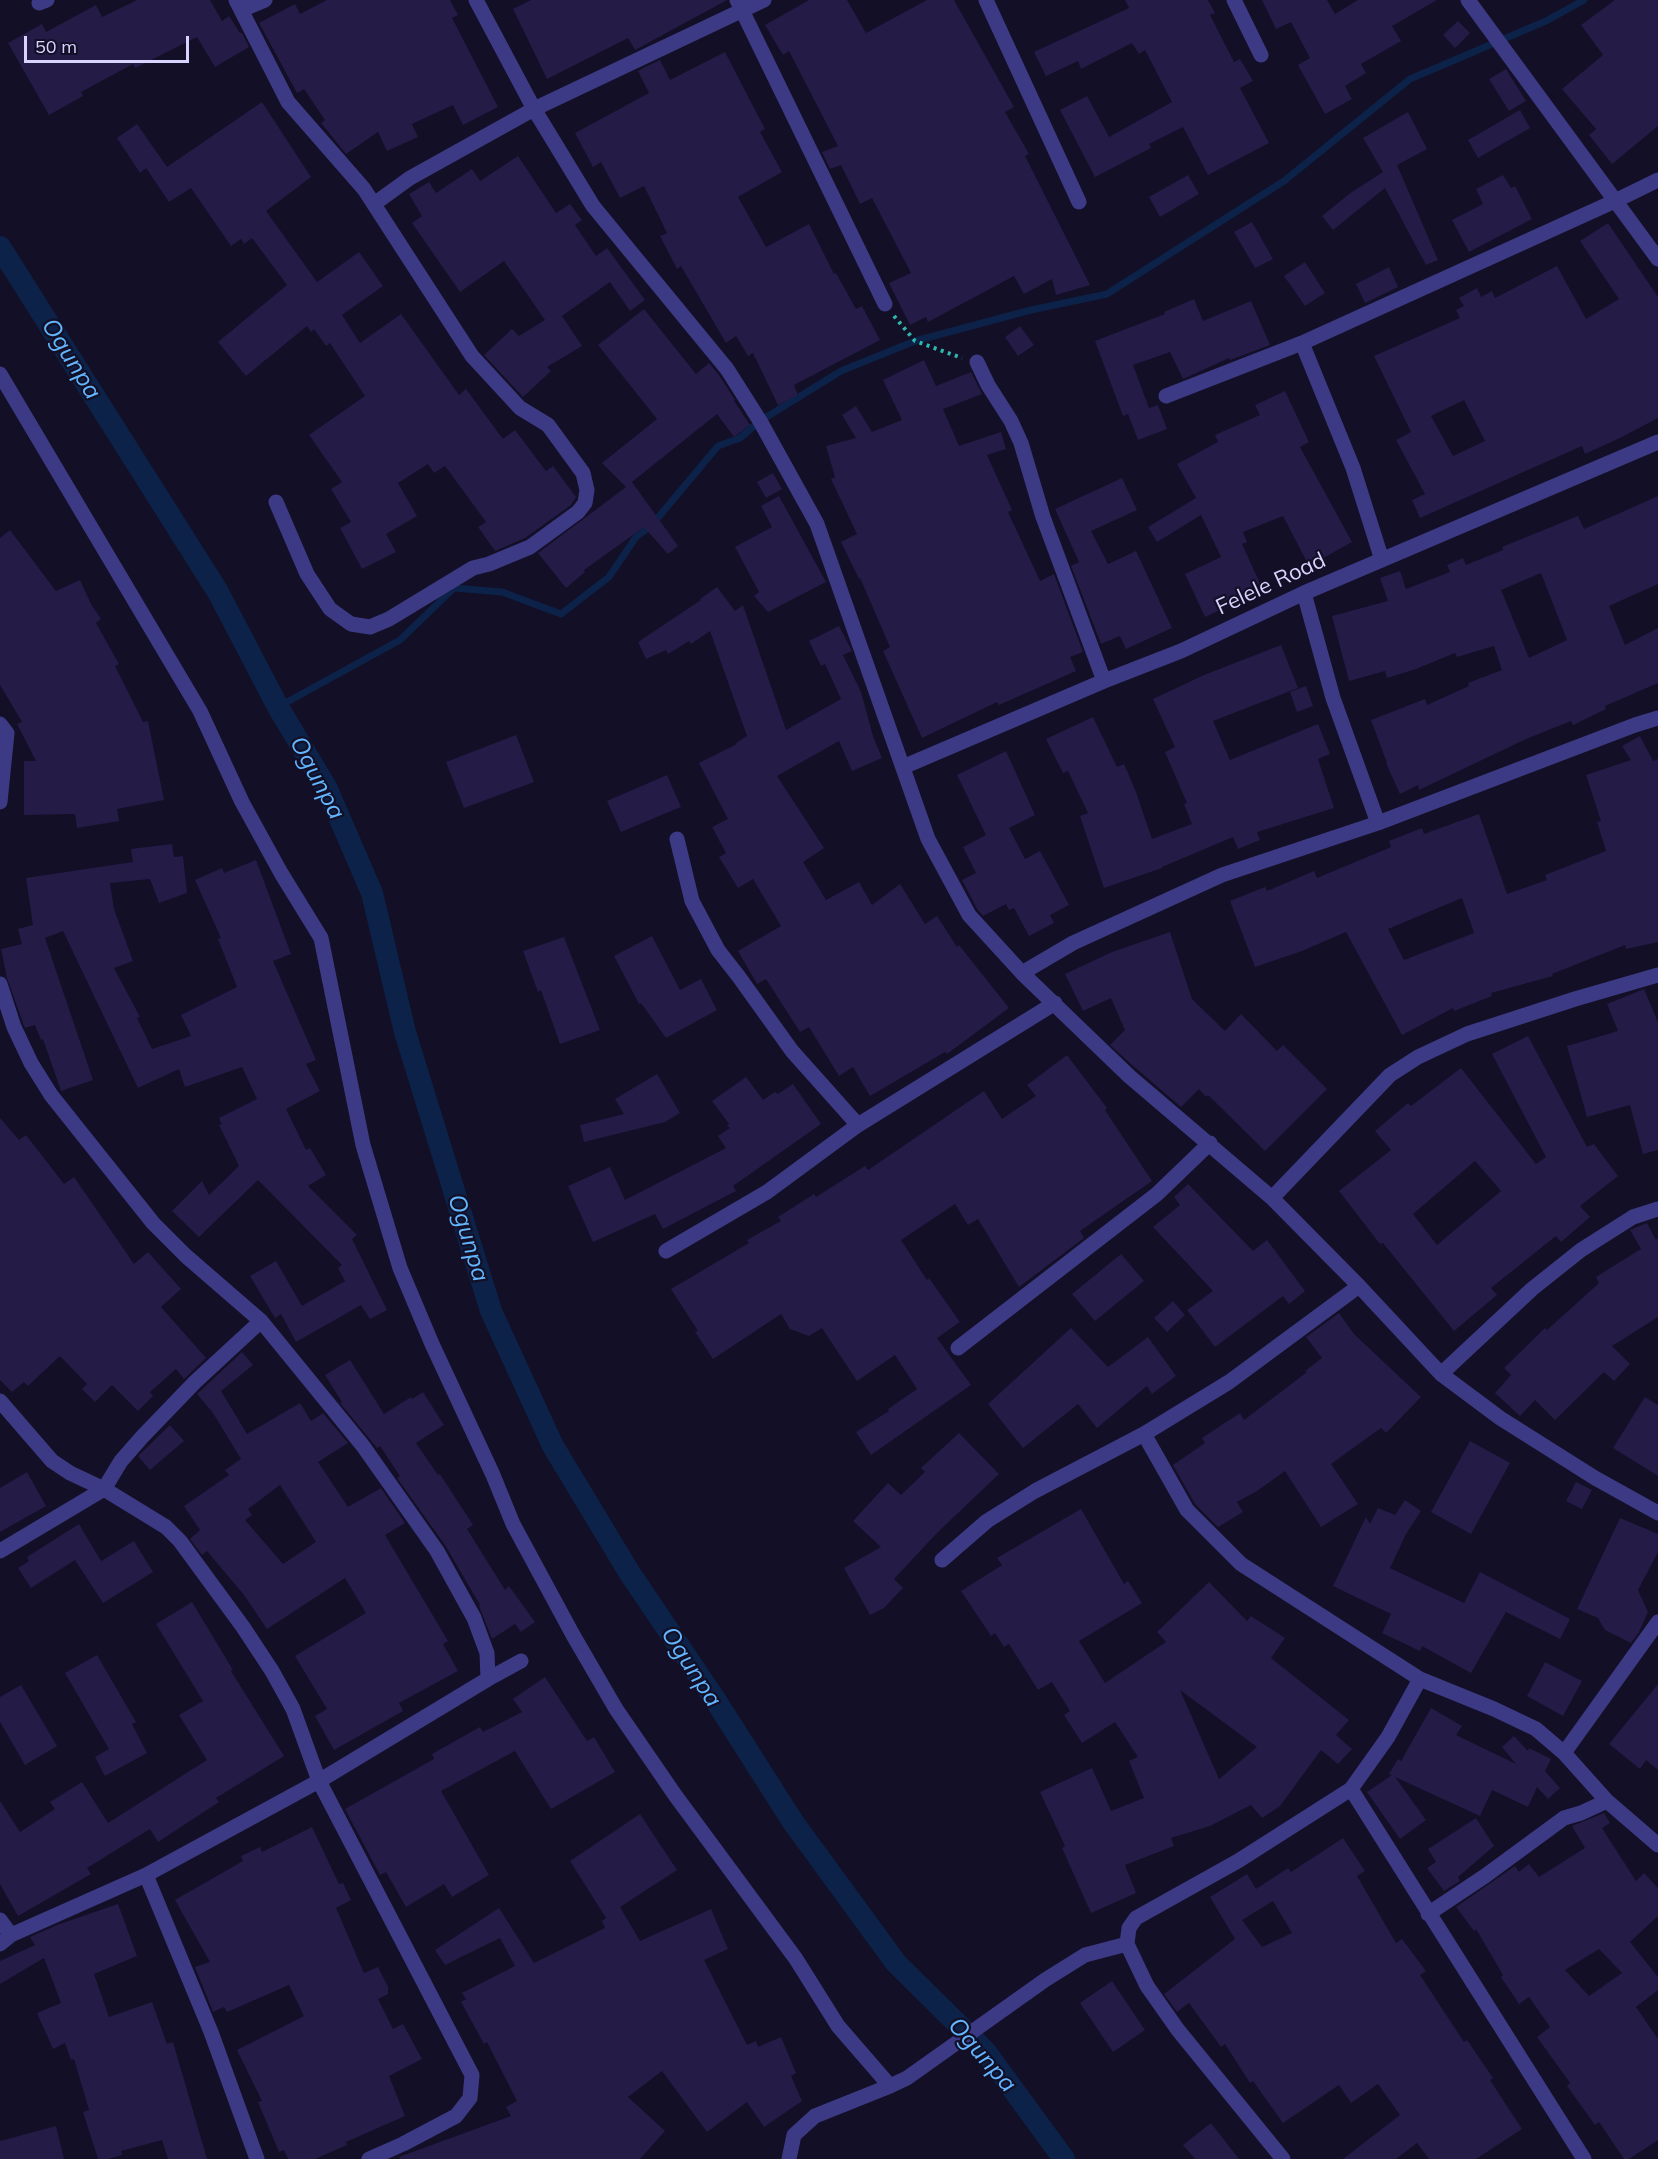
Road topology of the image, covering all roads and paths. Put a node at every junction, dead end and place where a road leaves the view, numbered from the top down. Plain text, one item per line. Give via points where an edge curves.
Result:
1 (265, 0) edge
2 (476, 0) edge
3 (765, 0) edge
4 (986, 0) edge
5 (1234, 0) edge
6 (1468, 0) edge
7 (239, 5) edge
8 (740, 5) edge
9 (1261, 55) dead end
10 (534, 110) junction
11 (1658, 180) edge
12 (1615, 201) junction
13 (1079, 202) dead end
14 (374, 204) junction
15 (1658, 259) edge
16 (885, 304) joint
17 (1302, 343) junction
18 (977, 362) joint
19 (0, 374) edge
20 (1166, 396) dead end
21 (1658, 442) edge
22 (276, 501) dead end
23 (1382, 560) junction
24 (1304, 593) junction
25 (1104, 681) junction
26 (1658, 718) edge
27 (0, 724) edge
28 (903, 767) junction
29 (0, 802) edge
30 (1378, 823) junction
31 (677, 839) dead end
32 (1022, 973) junction
33 (1658, 975) edge
34 (0, 984) edge
35 (1055, 1003) junction
36 (858, 1125) junction
37 (1210, 1143) junction
38 (1272, 1198) junction
39 (1658, 1209) edge
40 (666, 1251) dead end
41 (1359, 1286) junction
42 (261, 1321) junction
43 (958, 1348) dead end
44 (1442, 1374) junction
45 (0, 1401) edge
46 (1144, 1434) junction
47 (104, 1489) junction
48 (1658, 1513) edge
49 (0, 1551) edge
50 (942, 1560) dead end
51 (1658, 1622) edge
52 (521, 1661) dead end
53 (488, 1679) junction
54 (1420, 1679) junction
55 (1564, 1753) junction
56 (319, 1780) junction
57 (1351, 1789) junction
58 (1607, 1801) junction
59 (1658, 1845) edge
60 (146, 1875) junction
61 (1428, 1914) junction
62 (0, 1920) edge
63 (6, 1940) edge
64 (1127, 1944) junction
65 (890, 2086) junction
66 (257, 2159) edge
67 (369, 2159) edge
68 (789, 2159) edge
69 (1283, 2159) edge
70 (1584, 2159) edge

1 - 7 street
2 - 10 street
3 - 8 street
4 - 13 street
5 - 9 street
6 - 12 street
7 - 14 street via 288,102
8 - 10 street
8 - 16 street
10 - 14 street via 410,178
10 - 28 street via 593,206 727,369 760,421 817,524
11 - 12 street
12 - 15 street
12 - 17 street
14 - 22 street via 472,356 520,408 548,424 583,473 585,503 530,548 473,568 370,627 351,624 330,609 307,574
16 - 18 path via 915,342
17 - 20 street
17 - 23 street via 1353,468
18 - 25 street via 1021,443 1043,517
19 - 65 street via 200,711 248,812 321,938 363,1145 400,1268 513,1524 616,1709 795,1959 838,2026
21 - 23 street, Felele Road
23 - 24 street, Felele Road
24 - 25 street, Felele Road via 1181,651
24 - 30 street via 1333,698
25 - 28 street, Felele Road
26 - 30 street
27 - 29 street via 7,733
28 - 32 street via 928,839 969,915
30 - 32 street via 1222,875 1072,943
31 - 36 street via 692,901 718,950 792,1051
32 - 35 street
33 - 38 street via 1467,1034 1418,1057 1390,1075
34 - 42 street via 14,1027 51,1095 153,1223
35 - 36 street
35 - 37 street via 1129,1076
36 - 40 street via 767,1192
37 - 38 street
37 - 43 street via 1156,1194
38 - 41 street
39 - 44 street via 1633,1217 1581,1250 1532,1289
41 - 44 street
41 - 46 street via 1229,1382
42 - 47 street via 141,1437
42 - 53 street via 363,1446 437,1551 474,1618 487,1653
44 - 48 street via 1500,1418
45 - 47 street via 52,1461
46 - 50 street via 1035,1491 987,1521
46 - 54 street via 1187,1510 1241,1564
47 - 49 street
47 - 56 street via 166,1527 180,1541 272,1671 293,1709
51 - 55 street
52 - 53 street
53 - 56 street
54 - 55 street via 1536,1730
54 - 57 street via 1388,1737
55 - 58 street
56 - 60 street
56 - 67 street via 472,2075 470,2098 456,2116
57 - 61 street
57 - 64 street via 1238,1861 1136,1918 1129,1928
58 - 59 street
58 - 61 street via 1564,1818
60 - 63 street
60 - 66 street via 211,2032
61 - 70 street
62 - 63 street
64 - 65 street via 1085,1954
64 - 69 street via 1147,1986 1178,2030
65 - 68 street via 815,2116 794,2135

